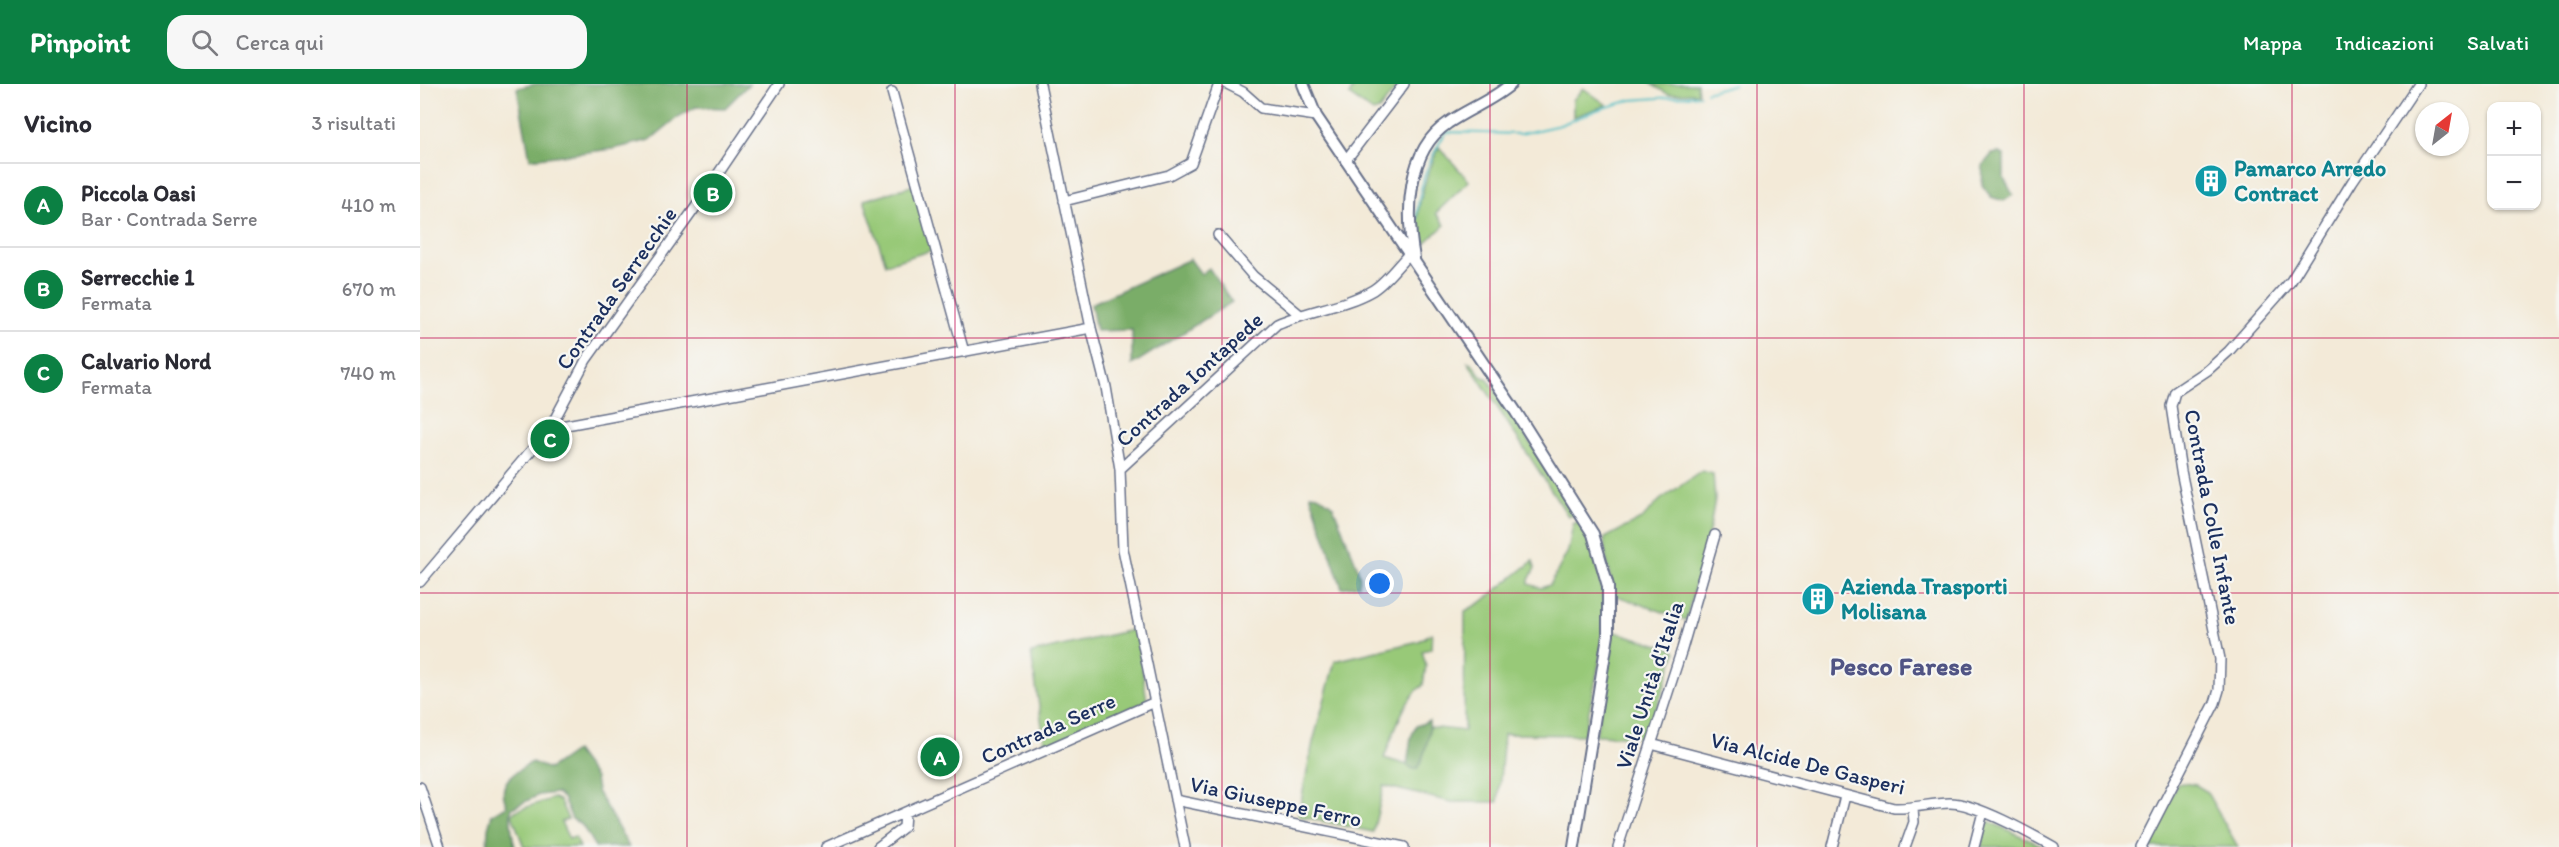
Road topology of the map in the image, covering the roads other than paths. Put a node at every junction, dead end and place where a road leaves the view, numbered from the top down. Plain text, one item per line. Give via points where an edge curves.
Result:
1 (779, 84) edge
2 (1040, 84) edge
3 (1219, 84) edge
4 (1227, 84) edge
5 (1303, 84) edge
6 (1404, 84) edge
7 (1511, 84) edge
8 (2418, 84) edge
9 (892, 92) dead end
10 (1316, 116) junction
11 (1346, 160) junction
12 (1064, 201) junction
13 (1410, 209) junction
14 (1406, 220) junction
15 (1390, 225) junction
16 (1410, 233) junction
17 (1218, 235) dead end
18 (1400, 240) junction
19 (1412, 258) junction
20 (1299, 314) junction
21 (1091, 328) junction
22 (964, 352) junction
23 (550, 428) junction
24 (1120, 469) junction
25 (1715, 535) dead end
26 (420, 582) edge
27 (1155, 702) junction
28 (1651, 744) junction
29 (420, 787) edge
30 (1845, 796) junction
31 (1175, 800) junction
32 (1913, 809) junction
33 (1983, 812) junction
34 (905, 813) junction
35 (1576, 844) edge
36 (440, 847) edge
37 (826, 847) edge
38 (878, 847) edge
39 (1185, 847) edge
40 (1404, 847) edge
41 (1618, 847) edge
42 (1832, 847) edge
43 (1905, 847) edge
44 (1974, 847) edge
45 (2054, 847) edge
46 (2141, 847) edge

1 - 23 street, Contrada Serrecchie via 586,360
2 - 12 street, Contrada Iontapede
3 - 12 street via 1191,163 1169,175
4 - 10 street via 1262,108
5 - 10 street
6 - 11 street
7 - 13 street via 1449,122 1431,140 1416,170
8 - 46 street, Contrada Colle Infante via 2291,281 2229,351 2173,397 2181,471 2220,659 2219,690
9 - 22 street
10 - 11 street
11 - 15 street
12 - 21 street, Contrada Iontapede
13 - 14 street
13 - 16 street
14 - 15 street via 1399,226
14 - 18 street
15 - 18 street
16 - 18 street
16 - 19 street
17 - 20 street via 1253,276
18 - 19 street
19 - 20 street, Contrada Iontapede via 1374,289
19 - 35 street via 1580,509 1603,562 1608,586 1608,635
20 - 24 street, Contrada Iontapede via 1261,337
21 - 22 street
21 - 24 street, Contrada Iontapede
22 - 23 street
23 - 26 street, Contrada Serrecchie
24 - 27 street, Contrada Iontapede via 1124,549
25 - 28 street, Viale Unità d'Italia
27 - 31 street, Contrada Iontapede
27 - 34 street, Contrada Serre
28 - 30 street, Via Alcide De Gasperi
28 - 41 street, Viale Unità d'Italia
29 - 36 street
30 - 32 street, Via Alcide De Gasperi
30 - 42 street
31 - 39 street, Contrada Iontapede
31 - 40 street, Via Giuseppe Ferro
32 - 33 street, Via Alcide De Gasperi via 1953,803
32 - 43 street via 1914,822
33 - 44 street
33 - 45 street, Via Alcide De Gasperi
34 - 37 street, Contrada Serre
34 - 38 street via 904,827

